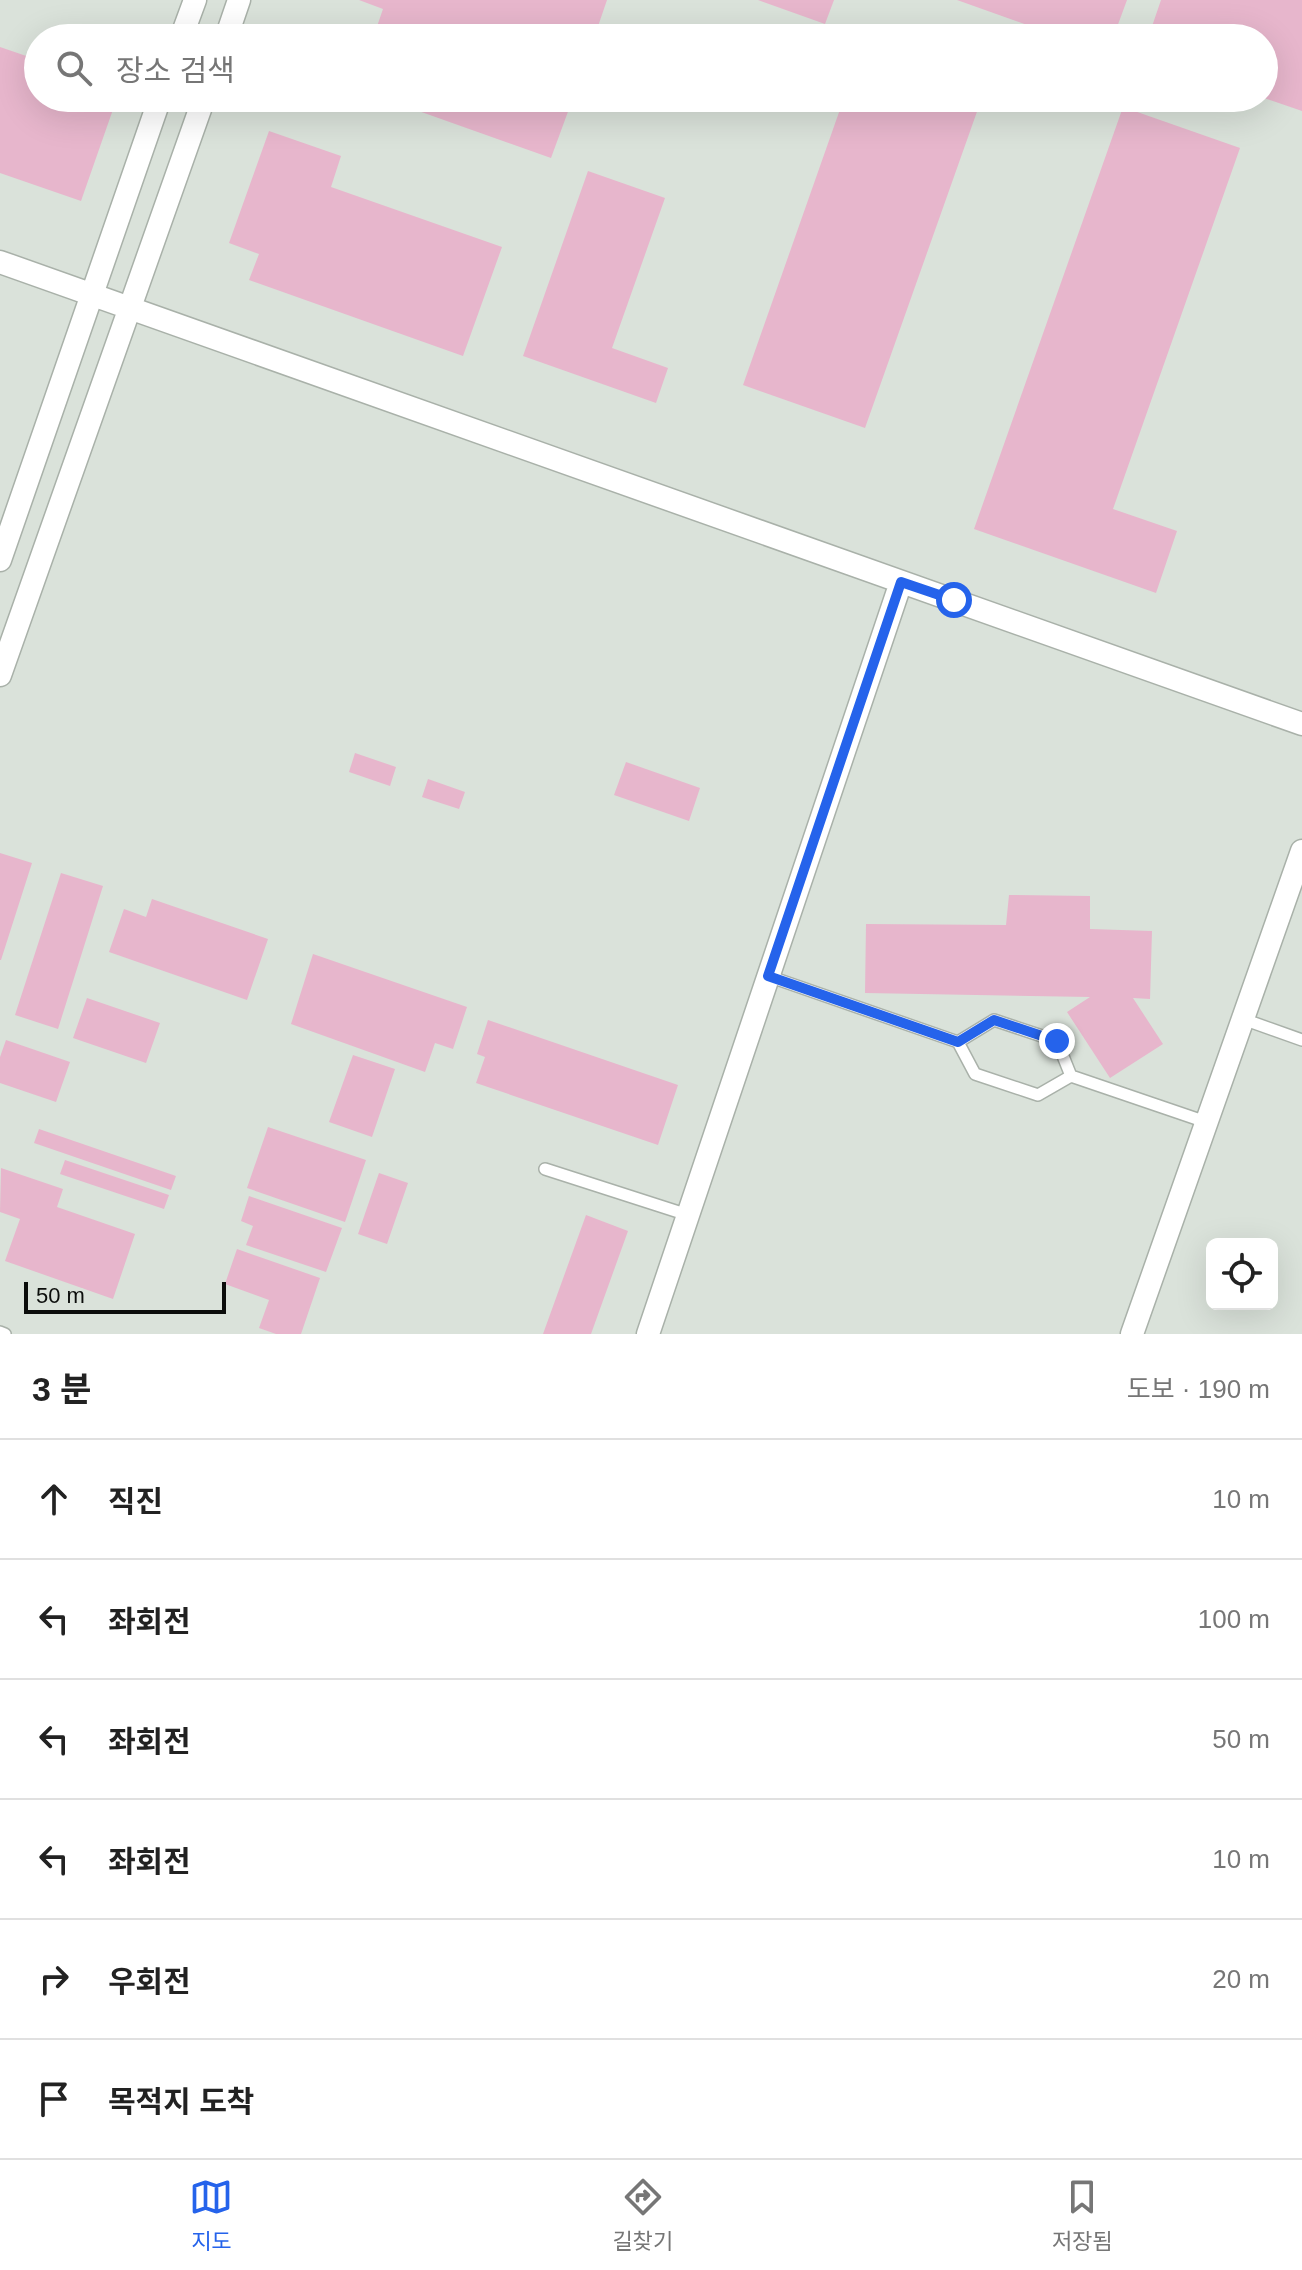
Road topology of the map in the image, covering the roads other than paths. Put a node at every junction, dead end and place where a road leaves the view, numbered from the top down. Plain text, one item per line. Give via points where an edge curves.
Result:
1 (195, 0) edge
2 (239, 0) edge
3 (186, 24) edge
4 (231, 24) edge
5 (155, 112) edge
6 (199, 112) edge
7 (0, 262) edge
8 (92, 295) junction
9 (128, 307) junction
10 (0, 560) edge
11 (901, 582) junction
12 (0, 675) edge
13 (1302, 724) edge
14 (1302, 851) edge
15 (768, 976) junction
16 (1243, 1019) junction
17 (1302, 1040) edge
18 (958, 1042) junction
19 (1071, 1076) junction
20 (1206, 1122) junction
21 (545, 1169) dead end
22 (688, 1215) junction
23 (648, 1334) edge
24 (1132, 1334) edge

1 - 3 street
2 - 4 street
5 - 8 street
6 - 9 street
7 - 8 street
8 - 9 street
8 - 10 street
9 - 11 street
9 - 12 street
11 - 13 street
11 - 15 street
14 - 16 street
15 - 18 lane
15 - 22 street
16 - 17 lane
16 - 20 street
18 - 19 lane via 975,1074 1038,1095
18 - 19 lane via 994,1020 1057,1041
19 - 20 lane
20 - 24 street
21 - 22 lane
22 - 23 street

